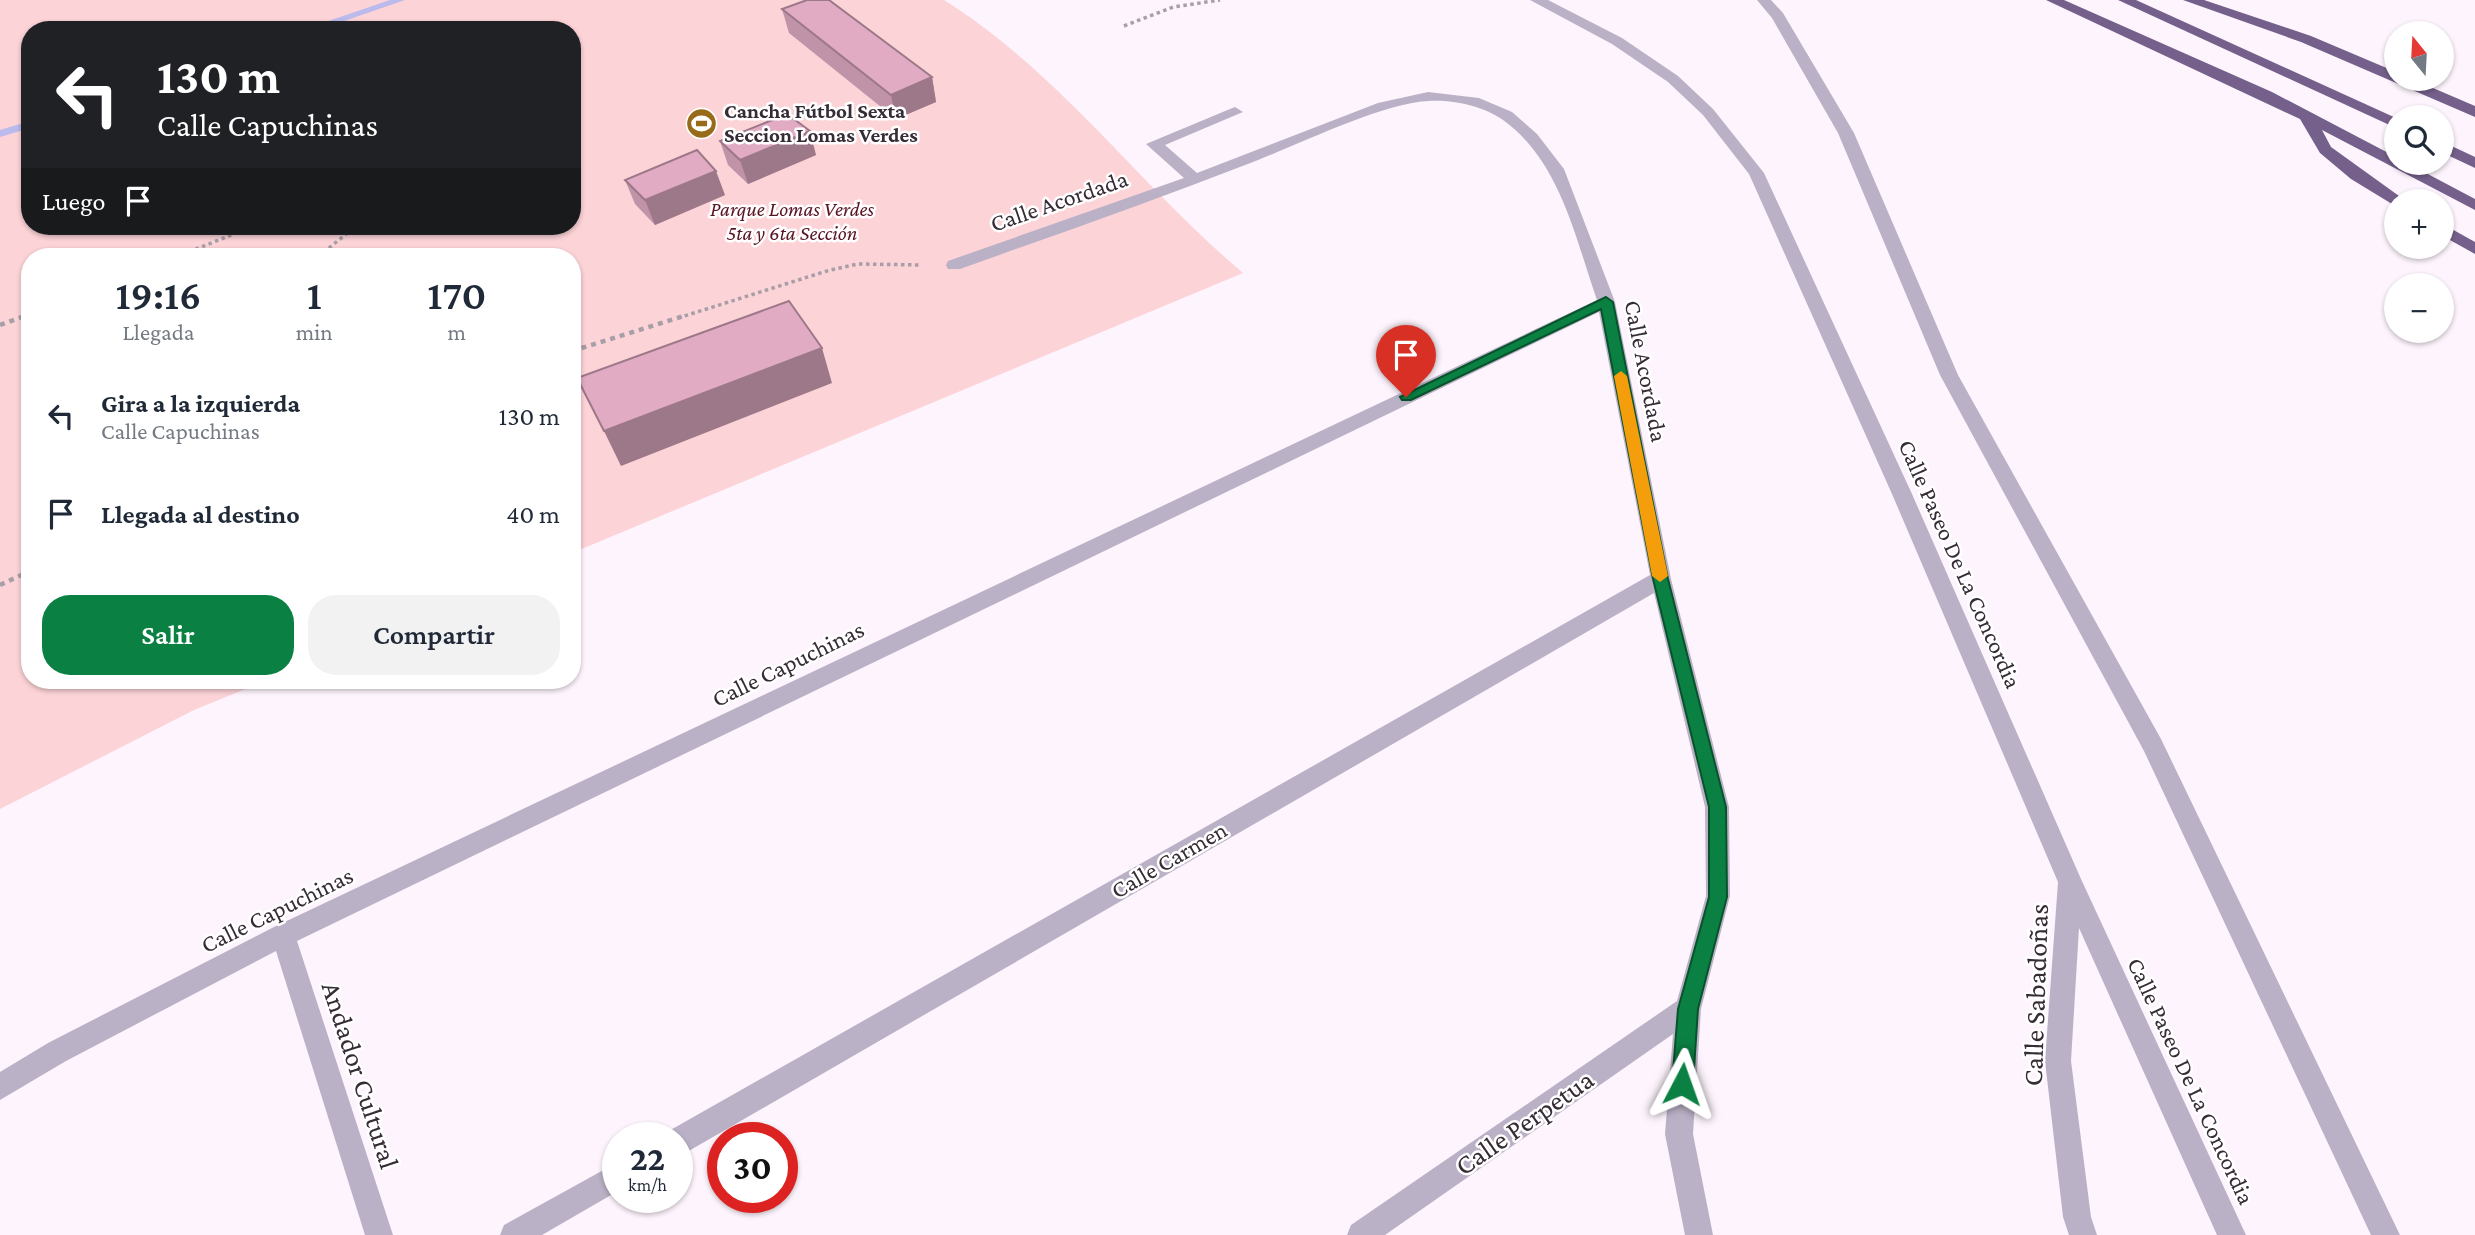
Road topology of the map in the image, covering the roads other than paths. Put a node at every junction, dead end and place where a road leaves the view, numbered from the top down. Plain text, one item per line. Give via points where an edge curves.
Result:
1 (1537, 0) edge
2 (1764, 0) edge
3 (2053, 0) edge
4 (2125, 0) edge
5 (2190, 0) edge
6 (2384, 72) edge
7 (2427, 91) edge
8 (1235, 112) dead end
9 (2475, 112) edge
10 (2306, 115) junction
11 (2384, 119) edge
12 (2454, 152) edge
13 (2475, 163) edge
14 (1193, 178) junction
15 (2384, 192) edge
16 (2475, 205) edge
17 (2454, 236) edge
18 (2475, 249) edge
19 (954, 265) road end
20 (1606, 302) junction
21 (1661, 579) junction
22 (2070, 881) junction
23 (283, 934) junction
24 (1688, 1009) junction
25 (0, 1087) edge
26 (693, 1133) edge
27 (602, 1185) edge
28 (379, 1235) edge
29 (514, 1235) edge
30 (1361, 1235) edge
31 (1699, 1235) edge
32 (2083, 1235) edge
33 (2232, 1235) edge
34 (2386, 1235) edge

1 - 22 street, Calle Paseo De La Concordia via 1617,41 1673,79 1709,112 1756,173
2 - 34 street via 1778,16 1846,133 1949,375 2153,746
3 - 10 highway
4 - 11 highway
5 - 6 highway via 2306,39
7 - 9 highway
8 - 14 street via 1154,144
10 - 15 highway via 2325,150
10 - 16 highway
12 - 13 highway
14 - 19 street, Calle Acordada
14 - 20 street, Calle Acordada via 1384,106 1428,96 1474,101 1507,115 1532,137 1556,169
17 - 18 highway
20 - 21 street, Calle Acordada
20 - 23 street, Calle Capuchinas
21 - 24 street, Calle Acordada via 1717,807 1718,897
21 - 26 street, Calle Carmen
22 - 32 street, Calle Sabadoñas via 2058,1061
22 - 33 street, Calle Paseo De La Concordia
23 - 25 street, Calle Capuchinas via 57,1052
23 - 28 street, Andador Cultural
24 - 30 street, Calle Perpetua
24 - 31 street, Calle Acordada via 1679,1134
27 - 29 street

